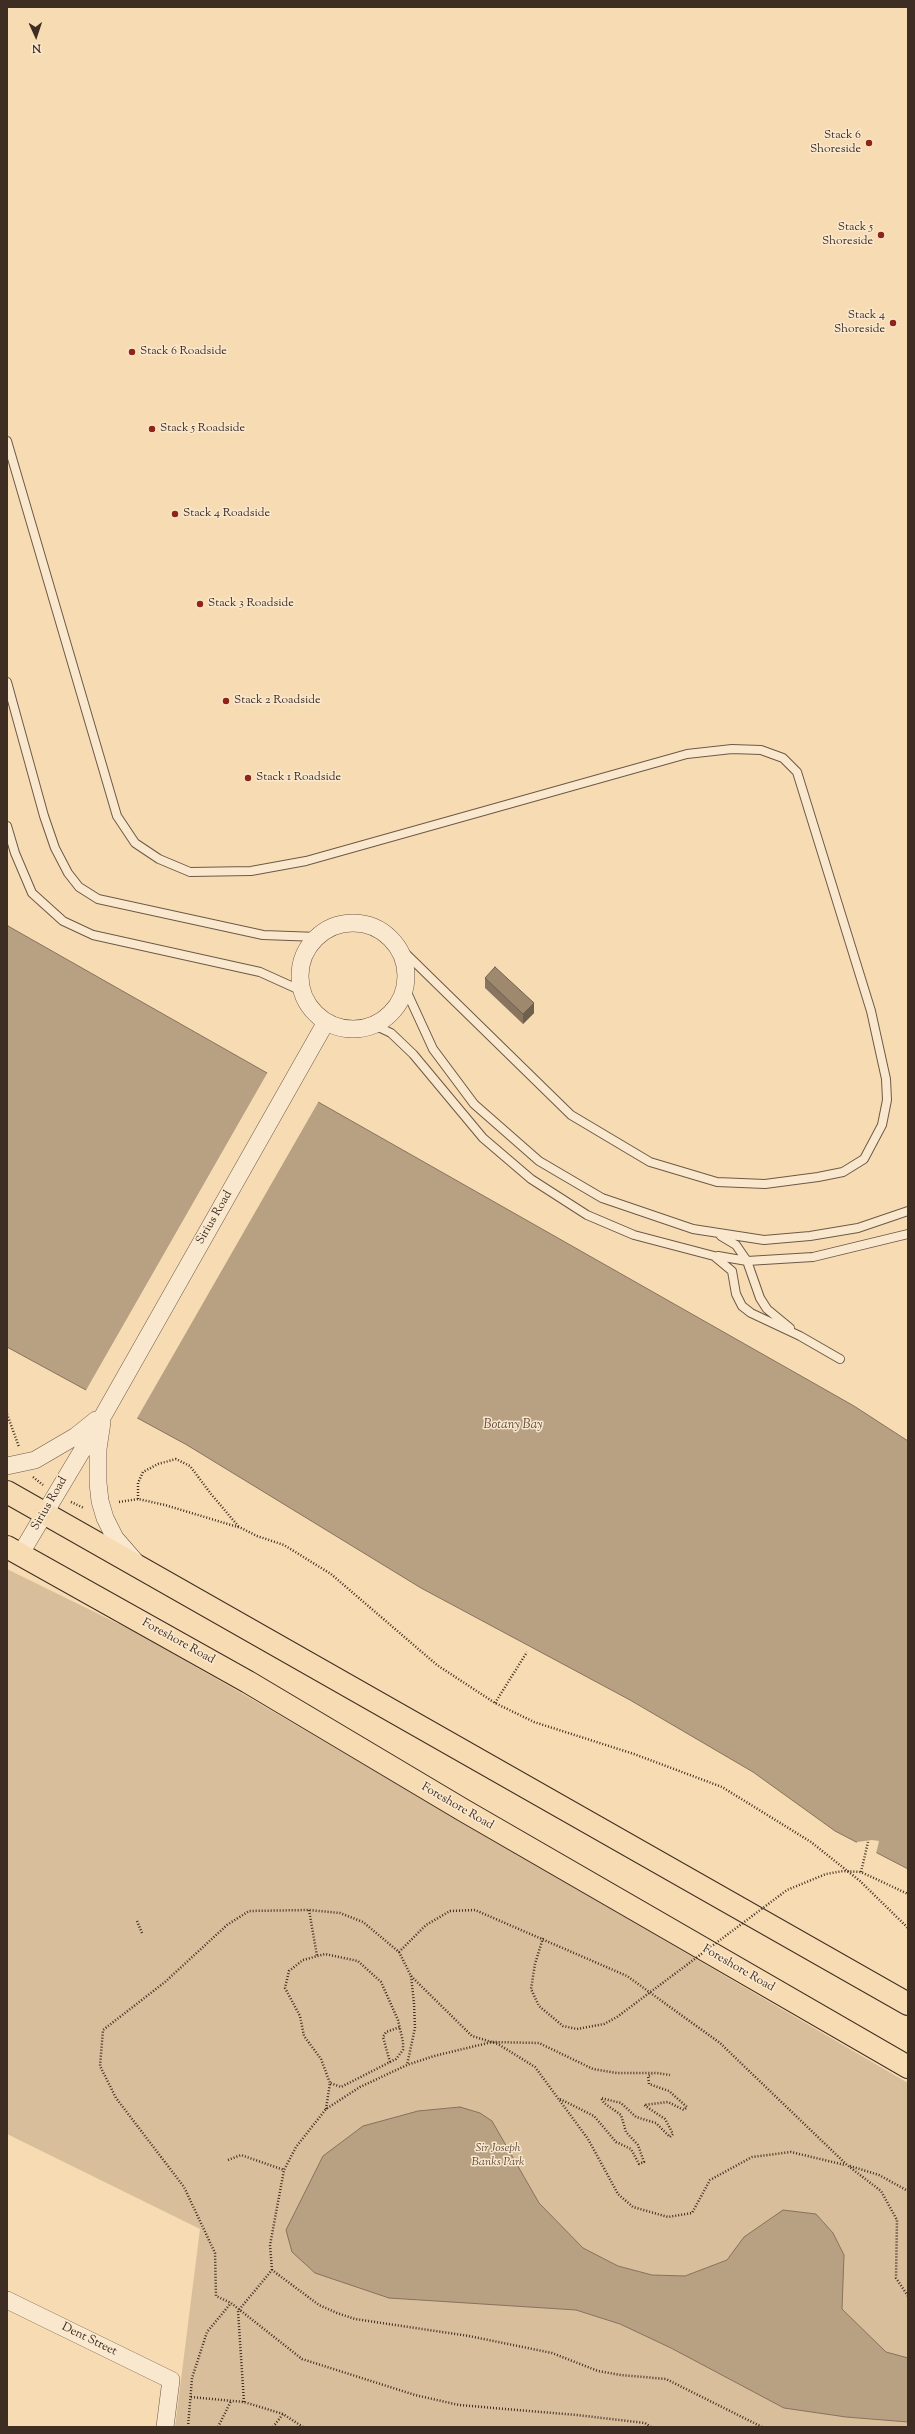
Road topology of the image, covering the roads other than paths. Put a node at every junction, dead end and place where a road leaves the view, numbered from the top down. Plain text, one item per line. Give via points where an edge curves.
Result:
1 (7, 441) edge
2 (7, 682) edge
3 (7, 826) edge
4 (318, 937) junction
5 (393, 941) junction
6 (405, 988) junction
7 (302, 991) junction
8 (326, 1022) junction
9 (374, 1025) junction
10 (908, 1211) edge
11 (719, 1234) junction
12 (908, 1234) edge
13 (714, 1256) junction
14 (747, 1261) junction
15 (800, 1336) junction
16 (840, 1359) dead end
17 (104, 1414) junction
18 (7, 1466) edge
19 (7, 1492) edge
20 (45, 1512) junction
21 (14, 1550) edge
22 (139, 1566) junction
23 (908, 2004) edge
24 (908, 2067) edge
25 (7, 2300) edge
26 (165, 2427) edge

1 - 5 lane via 117,816 135,843 160,859 190,872 252,871 306,861 687,754 732,749 761,750 783,758 797,772 871,1011 886,1079 887,1100 882,1125 864,1159 843,1172 818,1178 765,1184 717,1182 650,1162 572,1115
2 - 4 lane via 55,848 68,873 79,887 98,899 263,935
3 - 7 lane via 32,893 63,921 92,935 260,972
4 - 5 street via 337,926 364,924 380,931
4 - 7 street via 308,948 302,962
5 - 6 street via 402,955 406,971
6 - 9 street via 399,1003 388,1016
6 - 11 lane via 433,1048 474,1104 538,1161 602,1198 693,1229
7 - 8 street via 311,1009
8 - 9 street via 341,1028 358,1029
8 - 17 street, Sirius Road
9 - 13 lane via 391,1033 413,1054 483,1138 531,1179 587,1215 634,1236
10 - 11 lane via 858,1228 810,1236 764,1240
11 - 14 lane via 736,1245
12 - 14 lane via 813,1257
13 - 14 lane
13 - 15 lane via 732,1271 736,1294 742,1306 751,1313
14 - 15 lane via 760,1298 767,1309
15 - 16 lane
17 - 18 street, Sirius Road via 76,1436 35,1460
17 - 20 street, Sirius Road
17 - 22 street, Sirius Road via 98,1450 100,1501 105,1518 116,1538
19 - 20 main road
20 - 21 street, Sirius Road
20 - 22 main road
21 - 24 main road, Foreshore Road via 248,1682 462,1810
22 - 23 main road
25 - 26 street, Dent Street via 171,2380

